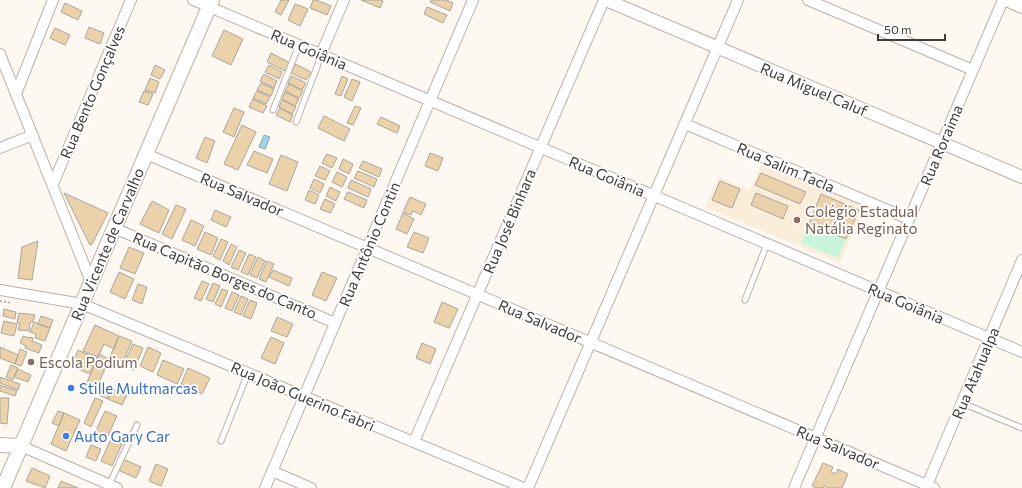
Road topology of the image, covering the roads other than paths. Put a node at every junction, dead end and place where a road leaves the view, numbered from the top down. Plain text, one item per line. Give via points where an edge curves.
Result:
1 (53, 0) edge
2 (131, 0) edge
3 (193, 0) edge
4 (344, 0) edge
5 (473, 0) edge
6 (605, 0) edge
7 (738, 0) edge
8 (808, 0) edge
9 (1003, 0) edge
10 (1009, 0) edge
11 (211, 4) edge
12 (1022, 6) edge
13 (299, 45) junction
14 (718, 48) junction
15 (0, 54) edge
16 (321, 54) junction
17 (2, 67) edge
18 (973, 70) junction
19 (16, 94) junction
20 (430, 101) junction
21 (273, 110) dead end
22 (296, 122) dead end
23 (685, 124) junction
24 (33, 135) junction
25 (942, 143) junction
26 (0, 148) edge
27 (541, 148) junction
28 (146, 154) junction
29 (1022, 177) edge
30 (52, 184) junction
31 (654, 196) junction
32 (909, 219) junction
33 (114, 228) junction
34 (767, 244) junction
35 (367, 247) junction
36 (1022, 260) edge
37 (91, 282) junction
38 (0, 290) edge
39 (878, 291) junction
40 (478, 294) junction
41 (745, 300) dead end
42 (82, 304) junction
43 (335, 323) junction
44 (989, 338) junction
45 (591, 342) junction
46 (1022, 352) edge
47 (248, 373) junction
48 (304, 396) junction
49 (962, 403) junction
50 (137, 425) dead end
51 (1022, 428) edge
52 (816, 438) junction
53 (221, 442) dead end
54 (414, 442) junction
55 (0, 445) edge
56 (21, 446) junction
57 (272, 471) junction
58 (97, 484) edge
59 (113, 486) edge
60 (931, 487) edge
61 (3, 488) edge
62 (264, 488) edge
63 (311, 488) edge
64 (524, 488) edge
65 (528, 488) edge
66 (794, 488) edge

1 - 19 street
2 - 30 street, Rua Bento Gonçalves
3 - 11 street, Rua Goiânia
4 - 16 street
5 - 20 street, Rua Antônio Contin
6 - 14 street, Rua Miguel Caluf
6 - 27 street, Rua José Binhara
7 - 14 street
8 - 18 street
9 - 18 street, Rua Roraima
10 - 12 main road
11 - 13 street, Rua Goiânia
11 - 28 main road, Rua Vicente de Carvalho
13 - 16 street, Rua Goiânia
13 - 21 lane
14 - 23 street
14 - 25 street, Rua Miguel Caluf
15 - 17 street
16 - 20 street, Rua Goiânia
16 - 22 lane
17 - 19 street
18 - 25 street, Rua Roraima
19 - 24 street
20 - 27 street, Rua Goiânia
20 - 35 street, Rua Antônio Contin
23 - 31 street
23 - 32 street, Rua Salim Tacla
24 - 26 street
24 - 30 street
25 - 29 street, Rua Miguel Caluf
25 - 32 street, Rua Roraima
27 - 31 street, Rua Goiânia
27 - 40 street, Rua José Binhara
28 - 33 main road, Rua Vicente de Carvalho
28 - 35 street, Rua Salvador
30 - 37 street
31 - 34 street, Rua Goiânia
31 - 45 street
32 - 39 street, Rua Roraima
33 - 37 main road, Rua Vicente de Carvalho
33 - 43 street, Rua Capitão Borges do Canto
34 - 39 street, Rua Goiânia
34 - 41 lane
35 - 40 street, Rua Salvador
35 - 43 street, Rua Antônio Contin
36 - 44 street, Rua Atahualpa
37 - 42 main road, Rua Vicente de Carvalho
38 - 42 street, Rua João Guerino Fabri
39 - 44 street, Rua Goiânia
39 - 52 street, Rua Roraima
40 - 45 street, Rua Salvador
40 - 54 street, Rua José Binhara
42 - 47 street, Rua João Guerino Fabri
42 - 56 main road, Rua Vicente de Carvalho
43 - 48 street, Rua Antônio Contin
44 - 46 street, Rua Goiânia
44 - 49 street, Rua Atahualpa
45 - 52 street, Rua Salvador
45 - 65 street
47 - 48 street, Rua João Guerino Fabri
47 - 53 lane
48 - 54 street, Rua João Guerino Fabri
48 - 57 street, Rua Antônio Contin
49 - 51 lane
49 - 60 street, Rua Atahualpa
50 - 59 lane
52 - 60 street, Rua Salvador
52 - 66 street, Rua Roraima
54 - 64 street, Rua João Guerino Fabri
55 - 56 main road
56 - 58 street
56 - 61 main road, Rua Vicente de Carvalho
57 - 62 street, Rua Antônio Contin
57 - 63 street
58 - 59 street

